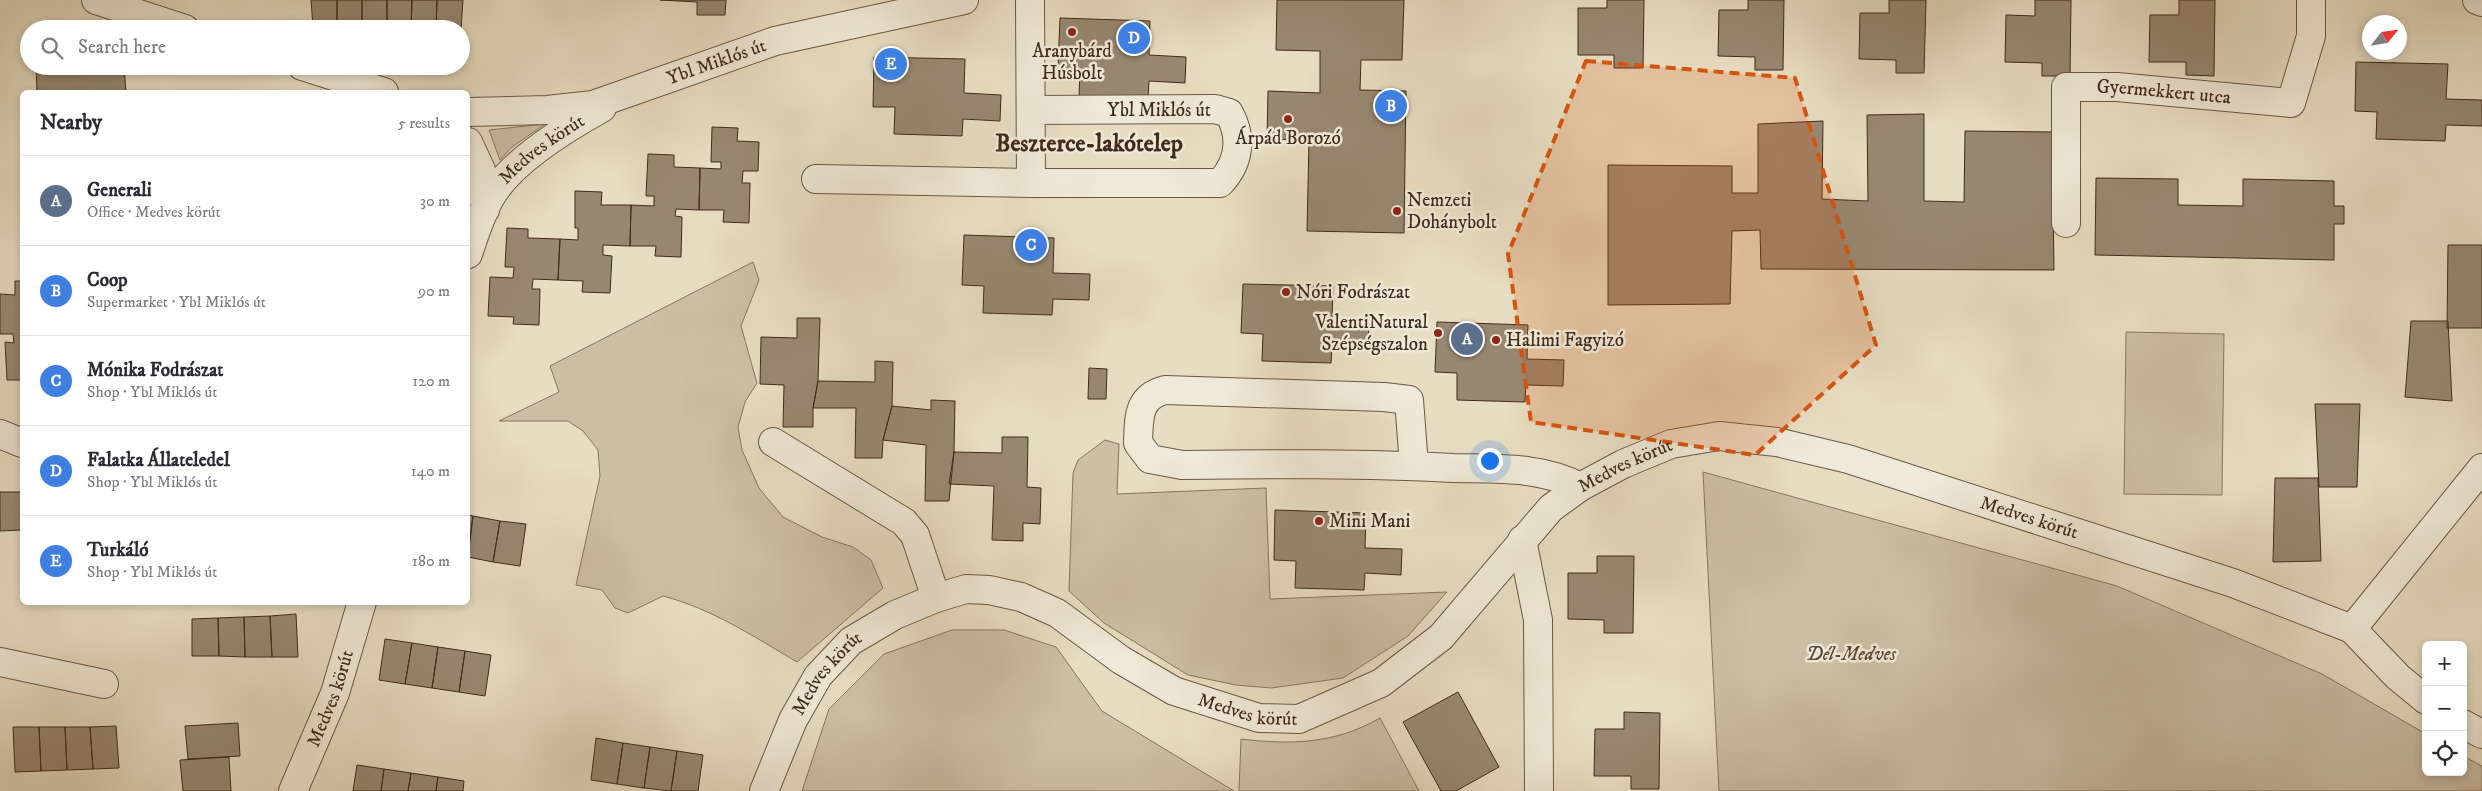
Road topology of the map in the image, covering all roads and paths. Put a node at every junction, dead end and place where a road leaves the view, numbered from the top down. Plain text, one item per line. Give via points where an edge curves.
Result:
1 (96, 0) edge
2 (964, 0) edge
3 (1030, 0) edge
4 (2311, 0) edge
5 (2477, 0) edge
6 (2482, 2) edge
7 (157, 20) edge
8 (330, 75) edge
9 (378, 90) edge
10 (627, 93) junction
11 (1032, 110) junction
12 (470, 112) edge
13 (470, 146) edge
14 (816, 179) dead end
15 (1031, 183) junction
16 (485, 210) junction
17 (2066, 223) dead end
18 (470, 249) edge
19 (0, 434) edge
20 (20, 442) edge
21 (773, 442) dead end
22 (1414, 466) junction
23 (2482, 468) edge
24 (1580, 487) junction
25 (1522, 540) junction
26 (936, 598) junction
27 (361, 605) edge
28 (2352, 629) junction
29 (0, 662) edge
30 (104, 684) dead end
31 (2422, 697) edge
32 (2467, 726) edge
33 (2482, 734) edge
34 (293, 791) edge
35 (764, 791) edge
36 (1539, 791) edge

1 - 7 street
2 - 10 street, Ybl Miklós út via 775,41
3 - 11 street
4 - 17 street, Gyermekkert utca via 2311,36 2291,103 2117,87 2066,87
5 - 6 street
8 - 9 street
10 - 12 street, Ybl Miklós út via 576,108
10 - 16 street, Medves körút via 582,120 513,171 489,199
11 - 15 street
11 - 15 street, Ybl Miklós út via 1215,109 1229,113 1237,127 1236,160 1220,184
13 - 16 street via 481,170
14 - 15 street, Ybl Miklós út
16 - 18 street, Medves körút
19 - 20 street
21 - 26 street via 904,522 915,534
22 - 22 street via 1409,400 1378,396 1165,390 1153,393 1139,418 1138,443 1150,459 1182,465
22 - 24 street via 1522,471 1565,479
23 - 28 street
24 - 25 street, Medves körút via 1550,508
24 - 28 street, Medves körút via 1671,444 1719,436 1777,442 1848,459 1981,501 2233,583
25 - 26 street, Medves körút via 1442,637 1381,683 1298,719 1259,718 1174,691 1121,660 1057,614 1021,597 966,589
25 - 36 street via 1538,620
26 - 35 street, Medves körút via 895,615 851,641 818,676 793,720
27 - 34 street, Medves körút via 335,693
28 - 31 street via 2398,677
29 - 30 street
32 - 33 street

